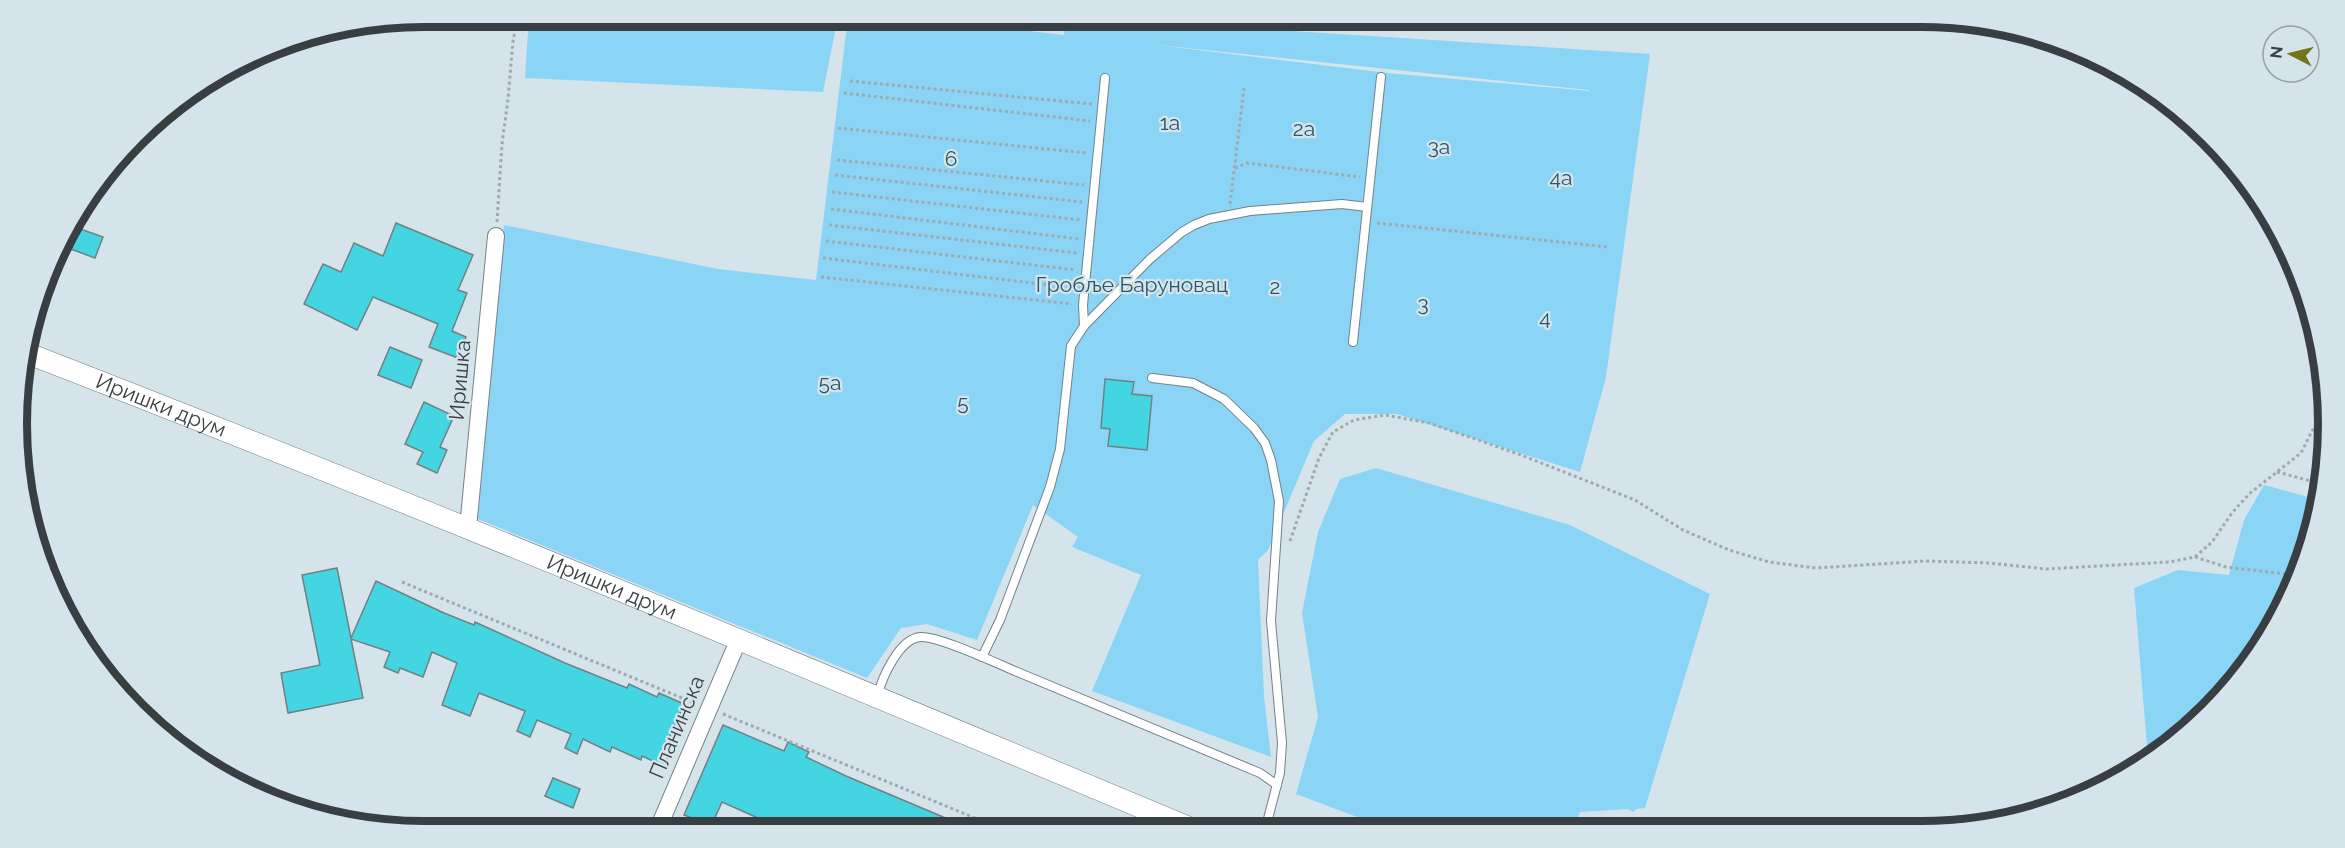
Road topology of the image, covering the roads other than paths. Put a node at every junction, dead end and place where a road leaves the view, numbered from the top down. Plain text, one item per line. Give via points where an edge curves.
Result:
1 (1381, 77) dead end
2 (1106, 78) dead end
3 (1367, 207) junction
4 (496, 236) road end
5 (1084, 326) junction
6 (1353, 342) dead end
7 (33, 356) edge
8 (1152, 378) dead end
9 (468, 528) junction
10 (738, 641) junction
11 (982, 657) junction
12 (877, 697) junction
13 (1277, 785) junction
14 (661, 821) edge
15 (1173, 821) edge
16 (1267, 821) edge

1 - 3 lane
2 - 5 lane
3 - 5 lane via 1341,204 1209,219 1182,232
3 - 6 lane
4 - 9 street, Иришка
5 - 11 lane via 1071,346 1060,449 1050,487
7 - 9 street, Иришки друм
8 - 13 lane via 1193,383 1224,399 1254,428 1271,460 1279,501 1271,621 1282,743
9 - 10 street, Иришки друм
10 - 12 street, Иришки друм
10 - 14 street, Планинска
11 - 12 lane via 933,639 909,640 892,663
11 - 13 lane via 1260,773
12 - 15 street, Иришки друм
13 - 16 lane

